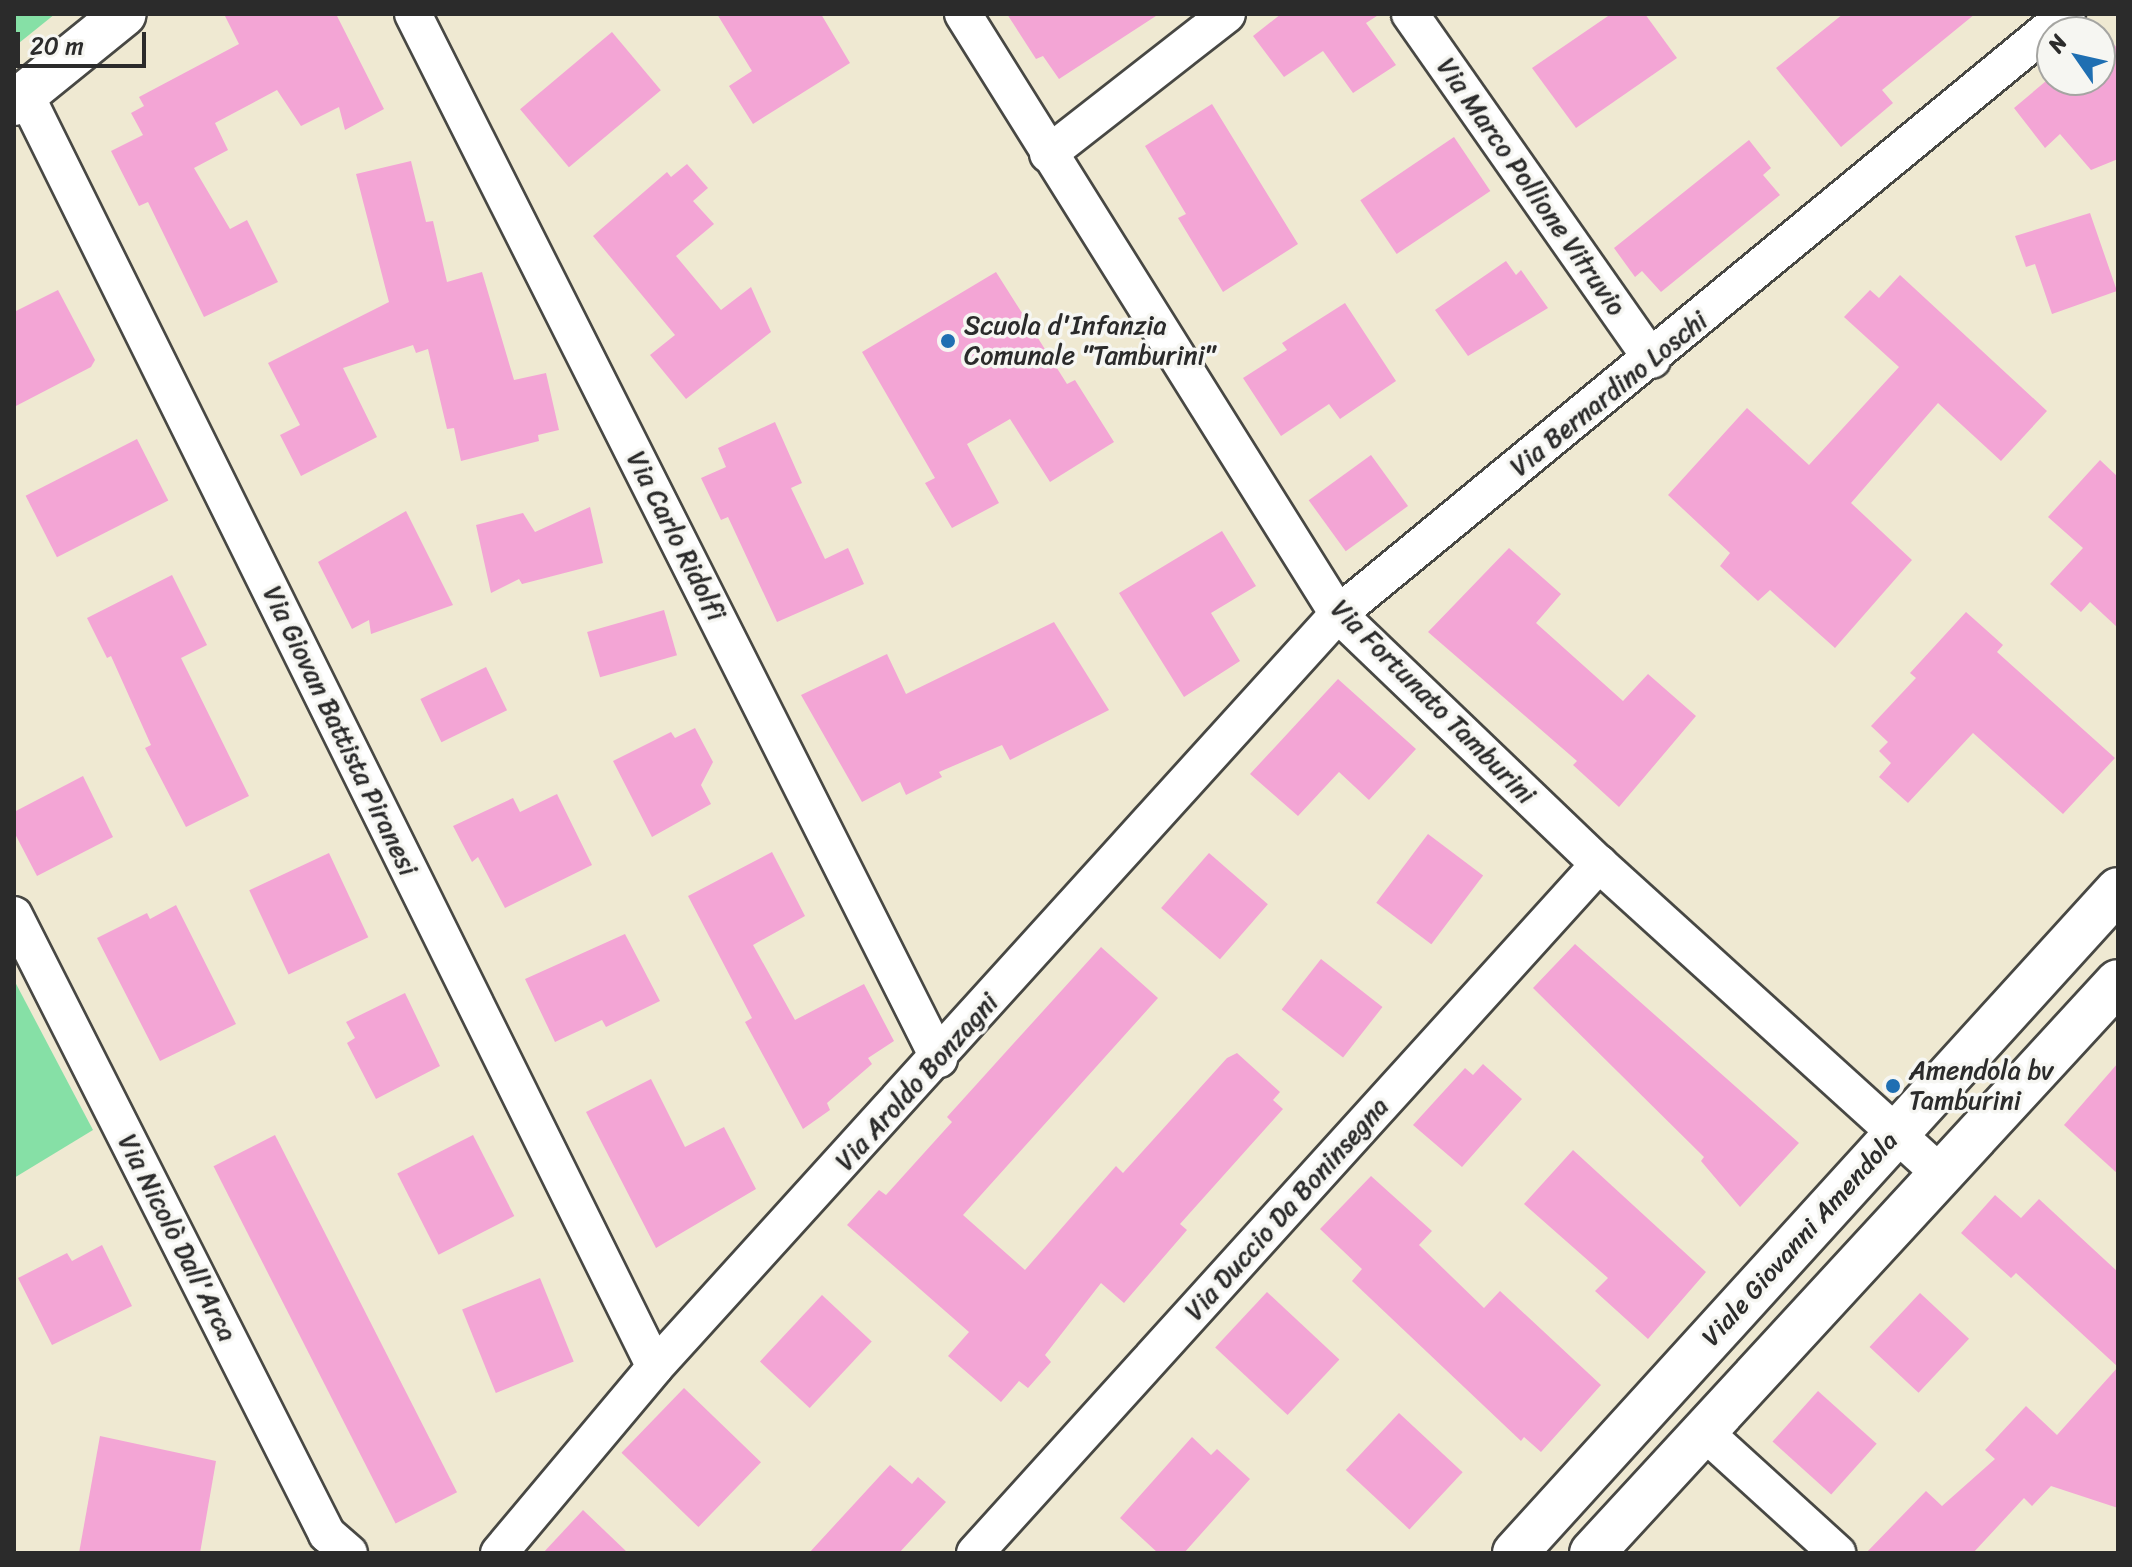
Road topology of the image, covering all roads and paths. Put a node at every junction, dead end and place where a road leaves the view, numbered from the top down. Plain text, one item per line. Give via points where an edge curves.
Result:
1 (124, 14) edge
2 (413, 14) edge
3 (963, 14) edge
4 (1227, 14) edge
5 (1410, 14) edge
6 (2067, 14) edge
7 (19, 99) edge
8 (1048, 154) junction
9 (1652, 360) junction
10 (1338, 614) junction
11 (1599, 864) junction
12 (2118, 890) edge
13 (14, 915) edge
14 (2118, 983) edge
15 (939, 1059) junction
16 (1897, 1133) junction
17 (1940, 1173) junction
18 (655, 1367) junction
19 (1702, 1430) junction
20 (349, 1553) edge
21 (499, 1553) edge
22 (975, 1553) edge
23 (1515, 1553) edge
24 (1592, 1553) edge
25 (1837, 1553) edge

1 - 7 main road
2 - 15 street, Via Carlo Ridolfi
3 - 8 street, Via Fortunato Tamburini
4 - 8 street
5 - 9 street, Via Marco Pollione Vitruvio
6 - 9 street, Via Bernardino Loschi
7 - 18 street, Via Giovan Battista Piranesi
8 - 10 street, Via Fortunato Tamburini
9 - 10 street, Via Bernardino Loschi
10 - 11 street, Via Fortunato Tamburini
10 - 15 street, Via Aroldo Bonzagni
11 - 16 street, Via Fortunato Tamburini
11 - 22 street, Via Duccio Da Boninsegna
12 - 16 main road, Viale Giovanni Amendola
13 - 20 street, Via Nicolò Dall'Arca via 327,1534
14 - 17 main road
15 - 18 street, Via Aroldo Bonzagni
16 - 17 street, Via Fortunato Tamburini
16 - 23 main road, Viale Giovanni Amendola
17 - 19 main road
18 - 21 street, Via Aroldo Bonzagni
19 - 24 main road
19 - 25 street

